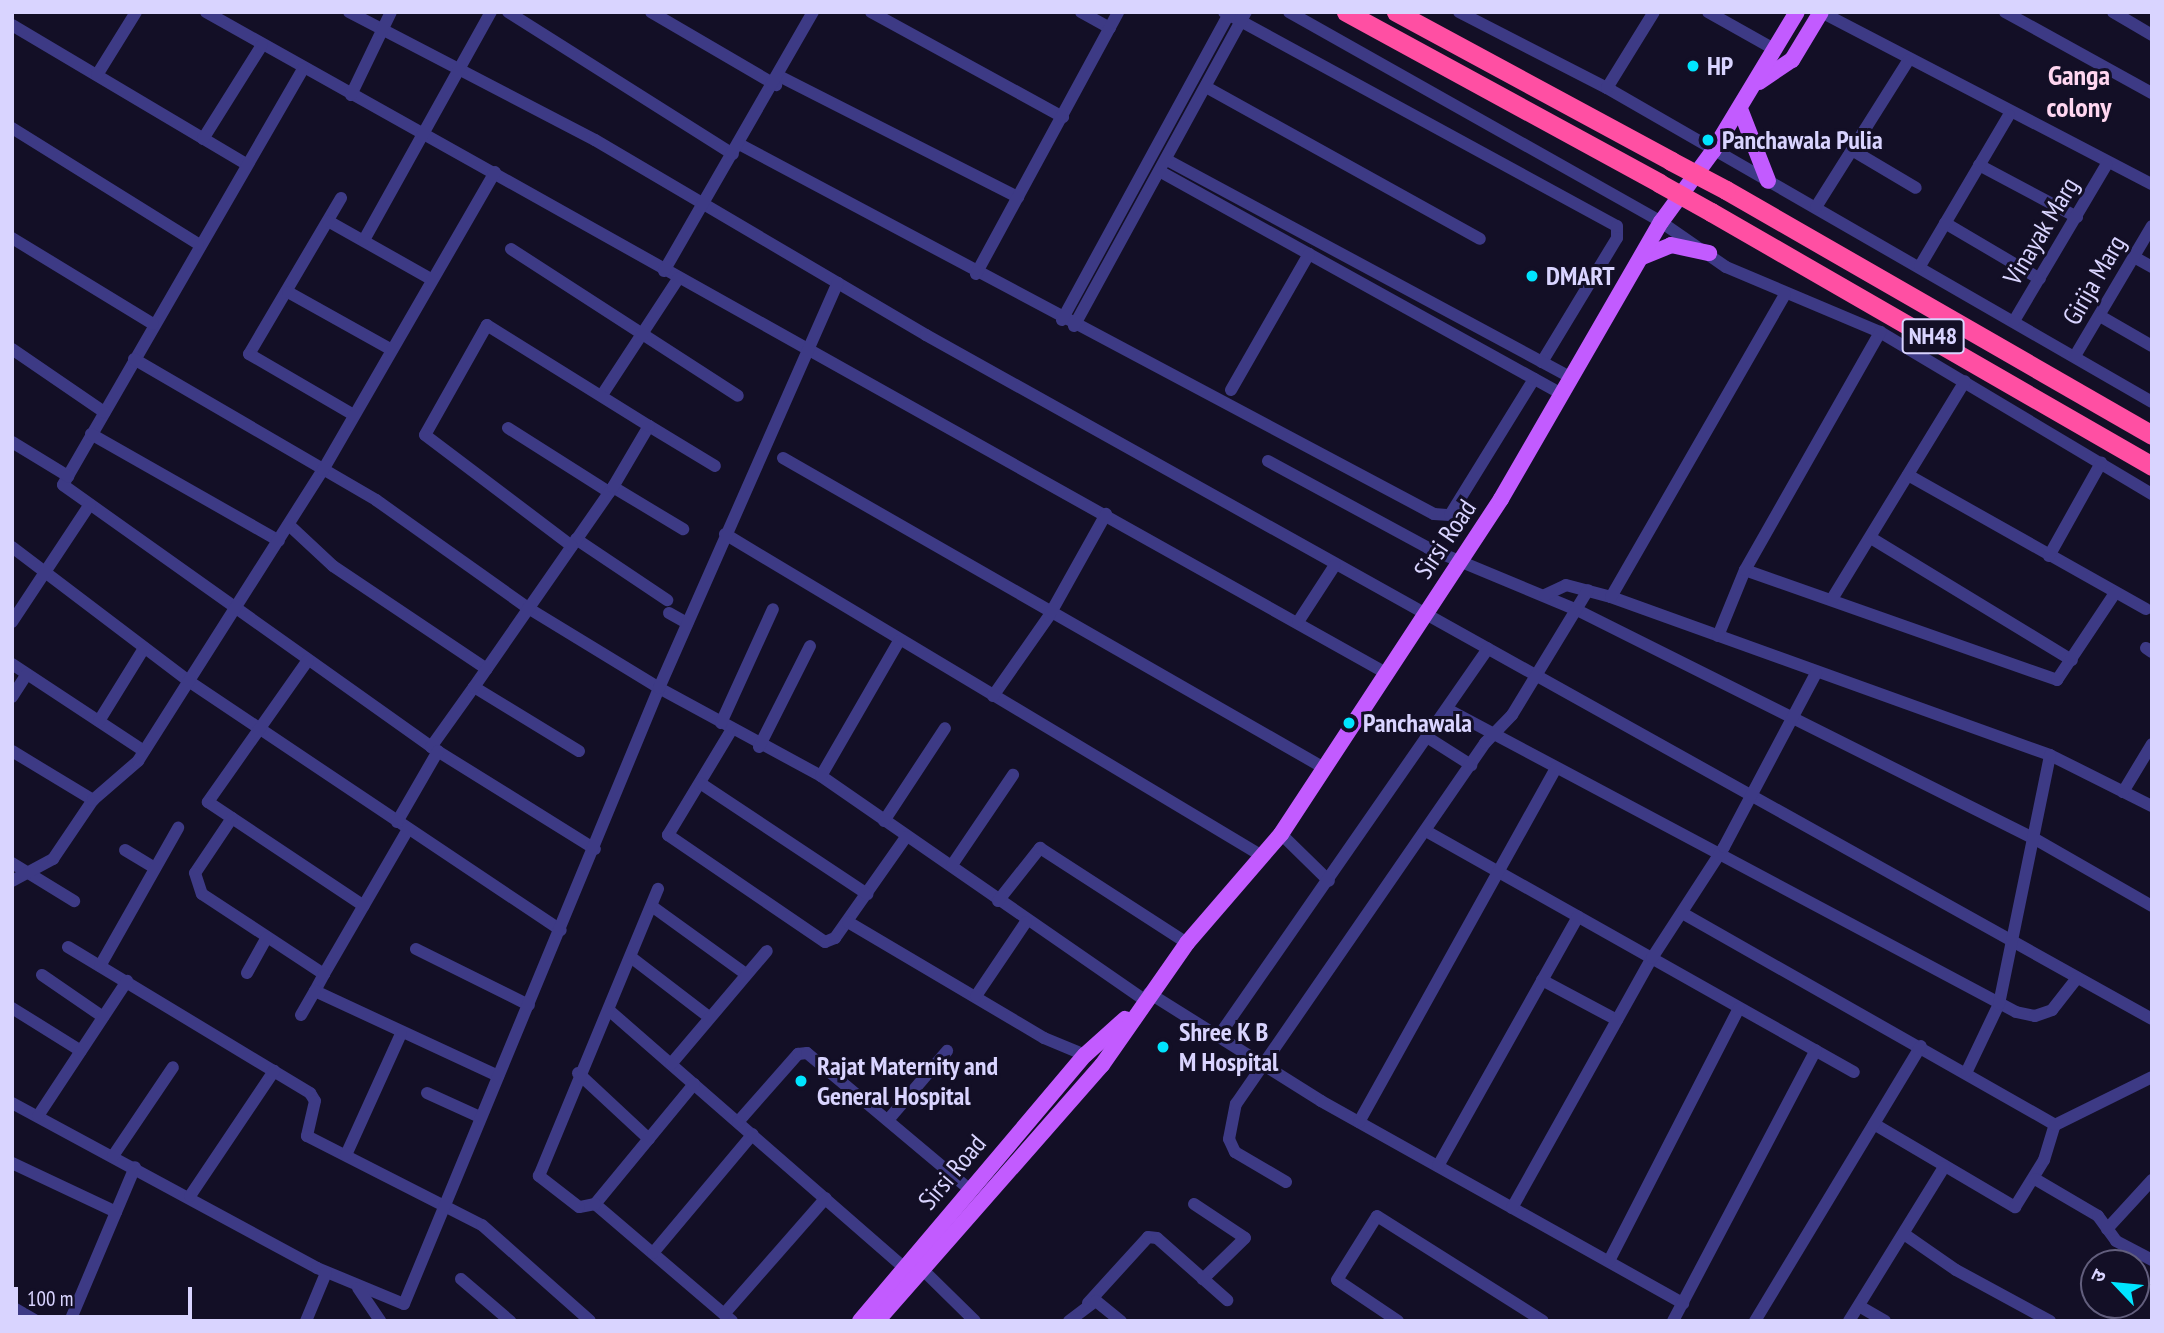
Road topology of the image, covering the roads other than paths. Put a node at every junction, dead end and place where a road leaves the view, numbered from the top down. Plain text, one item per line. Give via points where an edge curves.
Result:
1 (136, 12) edge
2 (206, 12) edge
3 (349, 12) edge
4 (391, 12) edge
5 (491, 12) edge
6 (508, 12) edge
7 (651, 12) edge
8 (871, 12) edge
9 (1082, 12) edge
10 (1118, 12) edge
11 (1289, 12) edge
12 (1346, 12) edge
13 (1396, 12) edge
14 (1459, 12) edge
15 (1654, 12) edge
16 (1708, 12) edge
17 (1797, 12) edge
18 (1821, 12) edge
19 (2005, 12) edge
20 (2113, 12) edge
21 (810, 13) edge
22 (1227, 13) edge
23 (1243, 17) edge
24 (12, 25) edge
25 (1110, 28) junction
26 (382, 31) junction
27 (2152, 35) edge
28 (262, 45) junction
29 (1773, 49) junction
30 (1908, 61) junction
31 (456, 68) junction
32 (303, 69) junction
33 (97, 75) junction
34 (779, 81) junction
35 (1755, 85) junction
36 (1206, 87) junction
37 (1607, 88) junction
38 (2152, 93) edge
39 (351, 95) junction
40 (1740, 108) junction
41 (2009, 115) junction
42 (1063, 117) junction
43 (12, 128) edge
44 (422, 132) junction
45 (203, 139) junction
46 (736, 149) junction
47 (1852, 150) junction
48 (1713, 151) junction
49 (246, 164) junction
50 (2107, 164) junction
51 (1979, 165) junction
52 (1164, 166) junction
53 (495, 172) junction
54 (1768, 181) junction
55 (2152, 184) edge
56 (1916, 188) dead end
57 (1018, 197) junction
58 (341, 198) dead end
59 (702, 202) junction
60 (1816, 207) junction
61 (2077, 217) junction
62 (328, 221) junction
63 (1661, 222) junction
64 (1945, 223) junction
65 (2152, 226) edge
66 (12, 238) edge
67 (1480, 239) dead end
68 (364, 240) junction
69 (198, 244) junction
70 (511, 249) dead end
71 (1709, 253) junction
72 (1309, 254) junction
73 (2134, 257) junction
74 (1637, 261) junction
75 (1920, 266) junction
76 (2152, 267) edge
77 (664, 271) junction
78 (976, 274) junction
79 (431, 279) junction
80 (678, 279) junction
81 (2040, 279) junction
82 (838, 283) junction
83 (288, 292) junction
84 (1785, 295) junction
85 (2100, 316) junction
86 (1062, 320) junction
87 (2014, 321) junction
88 (153, 324) junction
89 (1074, 326) junction
90 (644, 332) junction
91 (1880, 332) junction
92 (2152, 346) edge
93 (805, 348) junction
94 (12, 349) edge
95 (390, 349) junction
96 (2075, 356) junction
97 (134, 359) junction
98 (1542, 362) junction
99 (1568, 376) junction
100 (1534, 379) junction
101 (1965, 382) junction
102 (1231, 390) dead end
103 (1558, 392) junction
104 (602, 395) junction
105 (738, 396) dead end
106 (2152, 402) edge
107 (104, 412) junction
108 (352, 414) junction
109 (649, 426) junction
110 (508, 428) dead end
111 (91, 435) junction
112 (2152, 435) edge
113 (12, 442) edge
114 (783, 458) dead end
115 (1268, 461) dead end
116 (2101, 463) junction
117 (715, 466) dead end
118 (2152, 466) edge
119 (323, 470) junction
120 (1909, 475) junction
121 (68, 476) junction
122 (611, 489) junction
123 (2152, 494) edge
124 (90, 504) junction
125 (1106, 514) junction
126 (289, 525) junction
127 (683, 529) dead end
128 (725, 534) junction
129 (1871, 538) junction
130 (279, 541) junction
131 (574, 542) junction
132 (12, 547) edge
133 (2049, 556) junction
134 (1459, 560) junction
135 (1335, 565) junction
136 (1745, 570) junction
137 (43, 573) junction
138 (1588, 590) junction
139 (2115, 593) junction
140 (1545, 595) junction
141 (1611, 597) junction
142 (1832, 599) junction
143 (237, 608) junction
144 (528, 608) junction
145 (773, 609) dead end
146 (2146, 609) dead end
147 (1577, 610) junction
148 (1425, 614) junction
149 (1049, 616) junction
150 (12, 622) edge
151 (1298, 622) junction
152 (687, 623) junction
153 (1718, 636) junction
154 (899, 641) junction
155 (810, 646) dead end
156 (144, 648) junction
157 (1488, 649) junction
158 (307, 660) junction
159 (2072, 660) junction
160 (12, 664) edge
161 (486, 669) junction
162 (1386, 673) junction
163 (1816, 673) junction
164 (27, 674) junction
165 (1536, 676) junction
166 (190, 682) junction
167 (474, 687) junction
168 (659, 688) junction
169 (993, 696) junction
170 (12, 697) edge
171 (1449, 710) junction
172 (1791, 720) junction
173 (99, 721) junction
174 (727, 726) junction
175 (945, 728) dead end
176 (260, 730) junction
177 (1493, 734) junction
178 (1430, 739) junction
179 (2152, 744) edge
180 (759, 747) junction
181 (434, 749) junction
182 (12, 751) edge
183 (144, 751) junction
184 (579, 751) dead end
185 (2050, 755) junction
186 (1471, 765) junction
187 (1324, 768) junction
188 (1556, 768) junction
189 (1013, 775) dead end
190 (821, 776) junction
191 (700, 783) junction
192 (2123, 792) junction
193 (1751, 796) junction
194 (93, 800) junction
195 (2152, 806) edge
196 (232, 818) junction
197 (884, 821) junction
198 (397, 822) junction
199 (178, 828) dead end
200 (408, 830) junction
201 (1426, 831) junction
202 (1281, 834) junction
203 (906, 836) junction
204 (2035, 839) junction
205 (595, 849) junction
206 (125, 850) dead end
207 (1719, 855) junction
208 (1262, 856) junction
209 (12, 863) edge
210 (952, 865) junction
211 (155, 868) junction
212 (1498, 872) junction
213 (29, 874) junction
214 (12, 881) edge
215 (1329, 881) junction
216 (658, 890) dead end
217 (867, 894) junction
218 (74, 901) dead end
219 (998, 901) junction
220 (364, 906) junction
221 (2152, 906) edge
222 (653, 907) junction
223 (1684, 914) junction
224 (1578, 917) junction
225 (848, 922) junction
226 (1026, 922) junction
227 (561, 930) junction
228 (267, 937) junction
229 (1187, 943) junction
230 (2015, 943) junction
231 (68, 947) dead end
232 (416, 949) dead end
233 (767, 951) dead end
234 (632, 958) junction
235 (1652, 958) junction
236 (100, 966) junction
237 (247, 973) dead end
238 (324, 974) junction
239 (746, 974) junction
240 (42, 975) dead end
241 (2077, 978) junction
242 (1542, 980) junction
243 (127, 981) junction
244 (315, 990) junction
245 (976, 996) junction
246 (1147, 997) junction
247 (1999, 1004) junction
248 (529, 1005) junction
249 (12, 1008) edge
250 (1739, 1008) junction
251 (611, 1012) junction
252 (302, 1015) dead end
253 (103, 1017) junction
254 (709, 1017) junction
255 (2152, 1019) edge
256 (1617, 1020) junction
257 (401, 1034) junction
258 (1218, 1037) junction
259 (1921, 1046) junction
260 (81, 1051) junction
261 (947, 1051) dead end
262 (1816, 1051) junction
263 (1085, 1055) junction
264 (671, 1064) junction
265 (173, 1067) dead end
266 (1265, 1067) junction
267 (274, 1070) junction
268 (1967, 1071) junction
269 (1854, 1072) dead end
270 (578, 1073) junction
271 (498, 1076) junction
272 (2152, 1077) edge
273 (694, 1084) junction
274 (427, 1093) dead end
275 (12, 1103) edge
276 (38, 1116) junction
277 (480, 1117) junction
278 (888, 1120) junction
279 (738, 1122) junction
280 (1359, 1122) junction
281 (1874, 1124) junction
282 (2055, 1125) junction
283 (753, 1134) junction
284 (649, 1139) junction
285 (346, 1155) junction
286 (113, 1156) junction
287 (12, 1163) edge
288 (1438, 1166) junction
289 (135, 1167) junction
290 (1944, 1167) junction
291 (2035, 1179) junction
292 (2152, 1180) edge
293 (1286, 1182) dead end
294 (969, 1189) junction
295 (190, 1196) junction
296 (826, 1198) junction
297 (443, 1200) junction
298 (595, 1204) junction
299 (1194, 1204) dead end
300 (1512, 1208) junction
301 (116, 1212) junction
302 (2107, 1229) junction
303 (1904, 1234) junction
304 (653, 1253) junction
305 (2152, 1260) edge
306 (1609, 1261) junction
307 (914, 1271) junction
308 (326, 1273) junction
309 (461, 1279) dead end
310 (1203, 1279) junction
311 (358, 1288) junction
312 (1227, 1300) dead end
313 (1088, 1303) junction
314 (1683, 1303) junction
315 (1859, 1306) junction
316 (12, 1307) edge
317 (728, 1317) edge
318 (586, 1320) edge
319 (36, 1321) edge
320 (70, 1321) edge
321 (306, 1321) edge
322 (380, 1321) edge
323 (510, 1321) edge
324 (860, 1321) edge
325 (877, 1321) edge
326 (975, 1321) edge
327 (1069, 1321) edge
328 (1121, 1321) edge
329 (1398, 1321) edge
330 (1543, 1321) edge
331 (1673, 1321) edge
332 (1755, 1321) edge
333 (1849, 1321) edge
334 (1885, 1321) edge
335 (2050, 1321) edge

1 - 33 street
2 - 28 street
3 - 26 street
4 - 26 street
5 - 31 street
6 - 46 street
7 - 34 street
8 - 42 street
9 - 25 street
10 - 25 street
11 - 63 street
12 - 118 highway, NH48, bridge via 1711,212
13 - 112 highway, NH48, bridge via 1726,190
14 - 37 street
15 - 37 street
16 - 29 street
17 - 29 main road, Sirsi Road
18 - 30 street
18 - 35 main road, Sirsi Road via 1792,60
19 - 38 street
20 - 27 street
21 - 34 street
22 - 23 street
22 - 86 street
23 - 36 street
23 - 98 street via 1616,226 1618,239
24 - 33 street
25 - 42 street
26 - 31 street
26 - 39 street
28 - 32 street
28 - 45 street
29 - 35 main road, Sirsi Road
30 - 41 street
30 - 47 street
31 - 44 street
31 - 59 street
32 - 39 street
32 - 49 street
33 - 45 street
34 - 46 street
34 - 57 street
35 - 40 main road, Sirsi Road
36 - 52 street
36 - 67 street
37 - 48 street
39 - 44 street
40 - 48 main road, Sirsi Road
40 - 54 main road
41 - 50 street
41 - 51 street
42 - 57 street
43 - 69 street
44 - 53 street
44 - 68 street
45 - 49 street
46 - 59 street
46 - 78 street
47 - 56 street
47 - 60 street
48 - 54 street
48 - 63 main road, Sirsi Road
49 - 69 street
50 - 55 street
50 - 61 street, Vinayak Marg
51 - 61 street
51 - 64 street
52 - 72 street
52 - 89 street
52 - 98 street
53 - 77 street
53 - 79 street
54 - 60 street
57 - 78 street
58 - 62 street
59 - 77 street
59 - 82 street
60 - 75 street
61 - 81 street, Vinayak Marg
62 - 68 street
62 - 83 street
63 - 71 street
63 - 74 main road, Sirsi Road
64 - 75 street
64 - 81 street
65 - 73 street, Girija Marg
66 - 88 street
68 - 79 street
69 - 88 street
70 - 90 street
71 - 74 main road via 1671,245
71 - 84 street
72 - 100 street
72 - 102 street
73 - 76 street
73 - 85 street, Girija Marg
74 - 99 main road, Sirsi Road
75 - 87 street
77 - 80 street
78 - 86 street
79 - 95 street
80 - 90 street
80 - 93 street
81 - 87 street, Vinayak Marg
82 - 93 street
82 - 135 street
83 - 95 street
83 - 108 street via 251,359
84 - 91 street
84 - 141 street
85 - 92 street
85 - 96 street, Girija Marg
86 - 89 street
87 - 96 street
88 - 97 street
89 - 100 street via 1444,516
90 - 104 street
90 - 105 street
91 - 101 street
91 - 136 street
93 - 125 street
93 - 128 street
94 - 107 street
95 - 108 street
96 - 106 street
97 - 107 street
97 - 119 street
98 - 99 street
99 - 103 main road, Sirsi Road
100 - 103 street
101 - 116 street
101 - 120 street
103 - 134 main road, Sirsi Road via 1501,499
104 - 109 street
104 - 131 street via 487,325 425,435
107 - 111 street
108 - 119 street
109 - 117 street
109 - 122 street
110 - 122 street
111 - 121 street
111 - 130 street
113 - 121 street
114 - 149 street via 922,532
115 - 134 street
116 - 123 street
116 - 133 street
119 - 126 street
119 - 144 street
120 - 129 street
120 - 133 street
121 - 124 street via 63,485
122 - 127 street
122 - 131 street
124 - 137 street
124 - 143 street
125 - 149 street
125 - 151 street
126 - 130 street
126 - 161 street via 333,566
128 - 152 street
128 - 154 street
129 - 142 street
129 - 159 street
130 - 143 street
131 - 144 street
131 - 152 street
132 - 137 street
133 - 139 street
134 - 140 street
134 - 148 main road, Sirsi Road
135 - 148 street
135 - 151 street
136 - 142 street
136 - 153 street
137 - 150 street
137 - 156 street
138 - 140 street via 1566,584
138 - 141 street
138 - 147 street
139 - 146 street
139 - 159 street
140 - 147 street
141 - 153 street
142 - 159 street via 2057,680
143 - 158 street
143 - 166 street
144 - 161 street
144 - 168 street
145 - 174 street
147 - 165 street
147 - 172 street
148 - 157 street
148 - 162 main road, Sirsi Road
149 - 169 street
149 - 187 street
151 - 162 street
152 - 168 street
153 - 163 street
154 - 169 street
154 - 190 street
155 - 180 street
156 - 166 street
156 - 173 street
157 - 165 street
157 - 171 street
158 - 176 street
158 - 181 street
160 - 164 street
161 - 167 street
162 - 187 main road, Sirsi Road
163 - 172 street
163 - 185 street
164 - 170 street
164 - 173 street
165 - 177 street
165 - 193 street
166 - 176 street
166 - 183 street
167 - 181 street
167 - 184 street
168 - 174 street
168 - 205 street
169 - 208 street
171 - 177 street
171 - 178 street
172 - 193 street
172 - 204 street
173 - 183 street
174 - 180 street
174 - 191 street
175 - 197 street
176 - 196 street via 208,802
176 - 198 street
177 - 186 street
177 - 188 street
178 - 186 street
178 - 215 street
179 - 192 street
180 - 190 street
181 - 198 street
181 - 205 street
182 - 194 street
183 - 194 street
185 - 192 street
185 - 204 street
186 - 201 street
187 - 202 main road, Sirsi Road
188 - 207 street
188 - 212 street
189 - 210 street
190 - 197 street
191 - 217 street
191 - 225 street via 668,835 825,942
192 - 195 street
193 - 207 street
193 - 230 street
194 - 213 street via 62,848
196 - 220 street
196 - 228 street via 195,873 202,894
197 - 203 street
198 - 200 street
199 - 211 street
200 - 220 street
200 - 227 street
201 - 212 street
201 - 266 street
202 - 208 main road, Sirsi Road
202 - 215 street
203 - 210 street
203 - 217 street
204 - 221 street
204 - 230 street
205 - 227 street
206 - 211 street
207 - 223 street
207 - 247 street
208 - 229 main road, Sirsi Road
209 - 213 street
210 - 219 street
211 - 236 street
212 - 224 street
212 - 280 street
213 - 214 street
213 - 218 street
215 - 258 street
216 - 222 street
217 - 225 street
219 - 226 street
219 - 229 street via 1040,848
220 - 238 street
222 - 234 street
222 - 239 street
223 - 235 street
223 - 259 street
224 - 235 street
224 - 242 street
225 - 245 street
226 - 245 street
226 - 246 street
227 - 248 street
228 - 237 street
228 - 238 street
229 - 246 main road, Sirsi Road
230 - 241 street
230 - 247 street
231 - 236 street
232 - 248 street
233 - 239 street
234 - 251 street
234 - 254 street
235 - 250 street
235 - 256 street
236 - 243 street
238 - 244 street
239 - 254 street
240 - 253 street
241 - 247 street via 2052,1010 2035,1016
241 - 255 street
242 - 256 street
242 - 288 street
243 - 253 street
243 - 267 street
244 - 252 street
244 - 257 street
245 - 263 street via 1044,1038
246 - 258 street
246 - 263 main road, Sirsi Road
246 - 307 main road, Sirsi Road via 1102,1065
247 - 268 street
248 - 271 street
249 - 260 street
250 - 262 street
250 - 306 street
251 - 264 street
251 - 270 street
253 - 260 street
254 - 264 street
256 - 300 street
257 - 271 street
257 - 285 street
258 - 266 street
259 - 268 street
259 - 281 street
260 - 276 street
261 - 278 street
262 - 269 street
262 - 314 street
263 - 294 main road, Sirsi Road
264 - 273 street
265 - 286 street
266 - 280 street
266 - 293 street via 1236,1104 1229,1139 1235,1152
267 - 285 street via 315,1101 307,1136
267 - 295 street
268 - 282 street
270 - 284 street
270 - 298 street via 539,1176 579,1207
271 - 277 street
272 - 282 street
273 - 279 street
273 - 284 street
274 - 277 street
275 - 276 street
276 - 286 street
277 - 297 street
278 - 279 street via 807,1053 798,1054
278 - 294 street
279 - 283 street
280 - 288 street
281 - 290 street
281 - 332 street
282 - 291 street
283 - 296 street
283 - 304 street
284 - 298 street
285 - 297 street
286 - 289 street
287 - 301 street
288 - 300 street
289 - 295 street
289 - 301 street
290 - 291 street via 2015,1207
290 - 303 street
291 - 302 street via 2098,1216
292 - 302 street
294 - 307 main road, Sirsi Road
295 - 308 street
296 - 307 street
296 - 317 street
297 - 311 street via 404,1304
297 - 318 street via 482,1225
298 - 304 street
299 - 310 street via 1245,1238
300 - 306 street
301 - 320 street
302 - 305 street via 2116,1241
303 - 315 street
303 - 335 street via 1956,1270
304 - 317 street
306 - 314 street
307 - 324 main road, Sirsi Road
307 - 325 main road, Sirsi Road
307 - 326 street
308 - 311 street
308 - 321 street
309 - 323 street
310 - 312 street
310 - 313 street via 1148,1237
311 - 322 street
313 - 327 street
313 - 328 street via 1105,1304
314 - 331 street
315 - 333 street
315 - 334 street
316 - 319 street
329 - 330 street via 1337,1279 1377,1216

